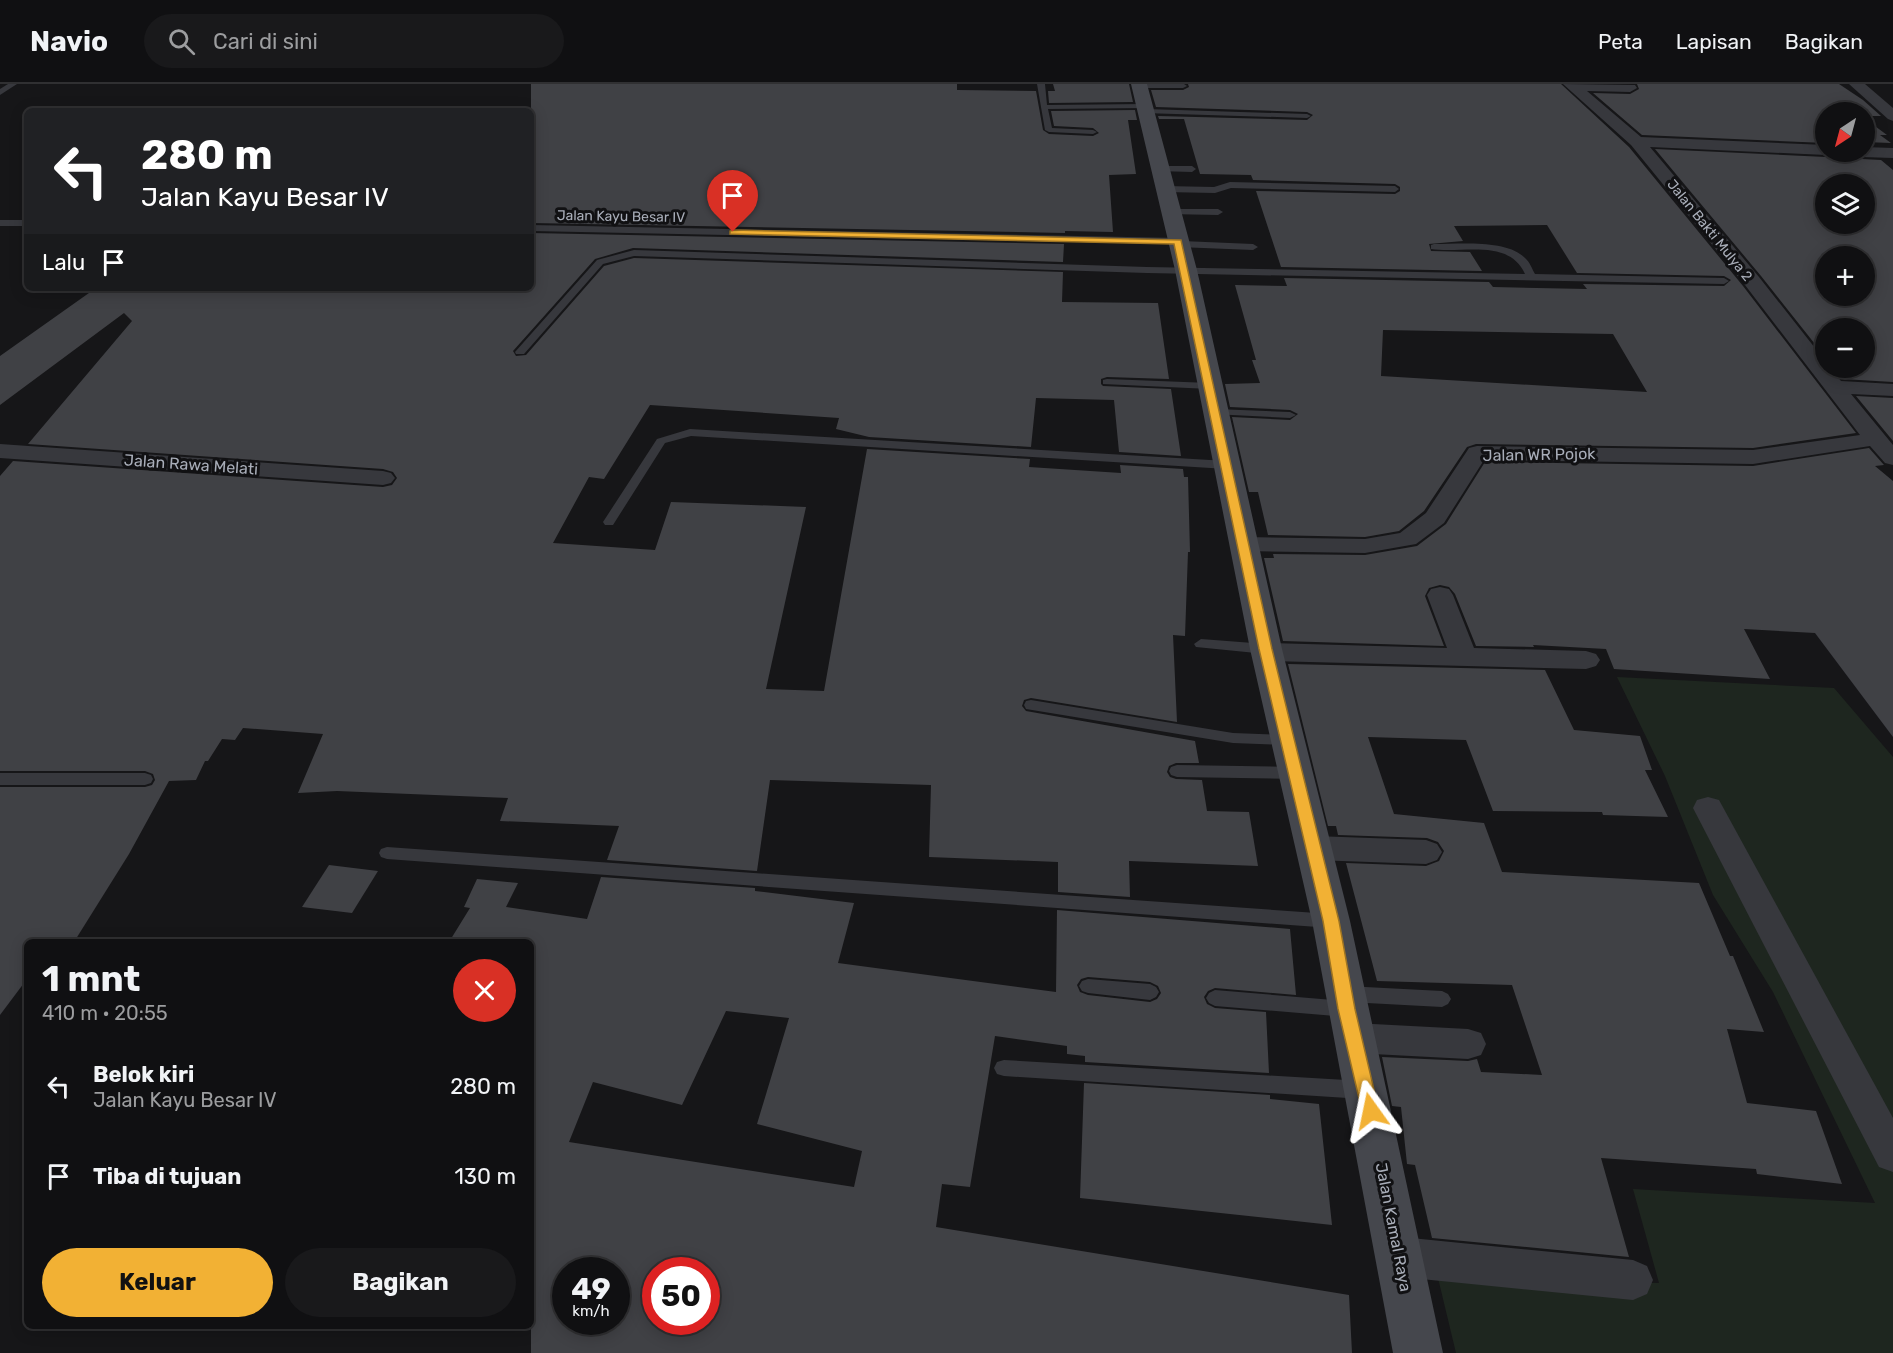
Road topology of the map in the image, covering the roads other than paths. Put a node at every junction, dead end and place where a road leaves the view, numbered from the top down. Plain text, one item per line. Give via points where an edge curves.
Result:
1 (13, 84) edge
2 (1041, 84) edge
3 (1856, 84) edge
4 (1572, 85) edge
5 (1183, 86) dead end
6 (1630, 87) dead end
7 (0, 93) edge
8 (1143, 97) edge
9 (1046, 107) junction
10 (1307, 116) dead end
11 (1893, 116) edge
12 (1094, 132) dead end
13 (1637, 142) junction
14 (1815, 150) edge
15 (1875, 152) edge
16 (1893, 153) edge
17 (1192, 170) dead end
18 (1395, 189) dead end
19 (1218, 212) dead end
20 (1172, 221) junction
21 (0, 223) edge
22 (24, 223) edge
23 (534, 228) edge
24 (1253, 247) dead end
25 (1434, 247) dead end
26 (1531, 277) junction
27 (1724, 281) dead end
28 (520, 352) dead end
29 (1107, 382) dead end
30 (1836, 387) junction
31 (1893, 390) edge
32 (1213, 399) junction
33 (1290, 415) dead end
34 (1875, 440) junction
35 (0, 451) edge
36 (1893, 458) edge
37 (1227, 465) junction
38 (383, 478) dead end
39 (609, 522) dead end
40 (1244, 544) junction
41 (1440, 595) dead end
42 (1201, 644) dead end
43 (1266, 651) junction
44 (1464, 657) junction
45 (1586, 660) dead end
46 (1031, 705) dead end
47 (1288, 740) junction
48 (1177, 771) dead end
49 (1296, 773) junction
50 (0, 779) edge
51 (145, 779) dead end
52 (1708, 808) dead end
53 (1314, 848) junction
54 (1426, 852) dead end
55 (387, 853) dead end
56 (1331, 921) junction
57 (1088, 986) dead end
58 (1150, 992) dead end
59 (1215, 998) dead end
60 (1442, 999) dead end
61 (1348, 1014) junction
62 (1467, 1044) dead end
63 (1004, 1068) dead end
64 (1366, 1090) junction
65 (1893, 1155) edge
66 (1401, 1257) junction
67 (1633, 1280) dead end
68 (1418, 1353) edge

1 - 7 lane
2 - 9 lane
3 - 11 street
4 - 6 street
4 - 13 street, Jalan Bakti Mulya 2
5 - 8 lane
8 - 9 lane
8 - 10 lane
8 - 20 main road, Jalan Kamal Raya
9 - 12 lane via 1049,130
13 - 14 street
13 - 30 street, Jalan Bakti Mulya 2
15 - 16 street
17 - 20 lane
18 - 20 lane via 1230,185 1215,190
19 - 20 lane
20 - 23 lane, Jalan Kayu Besar IV
20 - 24 lane
20 - 26 lane
20 - 28 lane via 634,253 600,262
20 - 32 main road, Jalan Kamal Raya
21 - 22 lane
25 - 26 lane via 1512,253 1521,259
26 - 27 lane
29 - 32 lane
30 - 31 street
30 - 34 street, Jalan Bakti Mulya 2
32 - 33 lane
32 - 37 main road, Jalan Kamal Raya
34 - 36 street, Jalan Bakti Mulya 2
34 - 40 street, Jalan WR Pojok via 1754,457 1477,453 1435,518 1407,539 1365,546
35 - 38 street, Jalan Rawa Melati
37 - 39 lane via 690,432 661,441
37 - 40 main road, Jalan Kamal Raya
40 - 43 main road, Jalan Kamal Raya
41 - 44 street
42 - 43 lane
43 - 44 street
43 - 47 main road, Jalan Kamal Raya
44 - 45 street
46 - 47 lane via 1233,738
47 - 49 main road, Jalan Kamal Raya
48 - 49 lane
49 - 53 main road, Jalan Kamal Raya
50 - 51 lane
52 - 65 street
53 - 54 street
53 - 56 main road, Jalan Kamal Raya
55 - 56 lane
56 - 61 main road, Jalan Kamal Raya
57 - 58 lane
59 - 61 lane
60 - 61 lane
61 - 62 street
61 - 64 main road, Jalan Kamal Raya
63 - 64 lane
64 - 66 main road, Jalan Kamal Raya
66 - 67 street
66 - 68 main road, Jalan Kamal Raya

